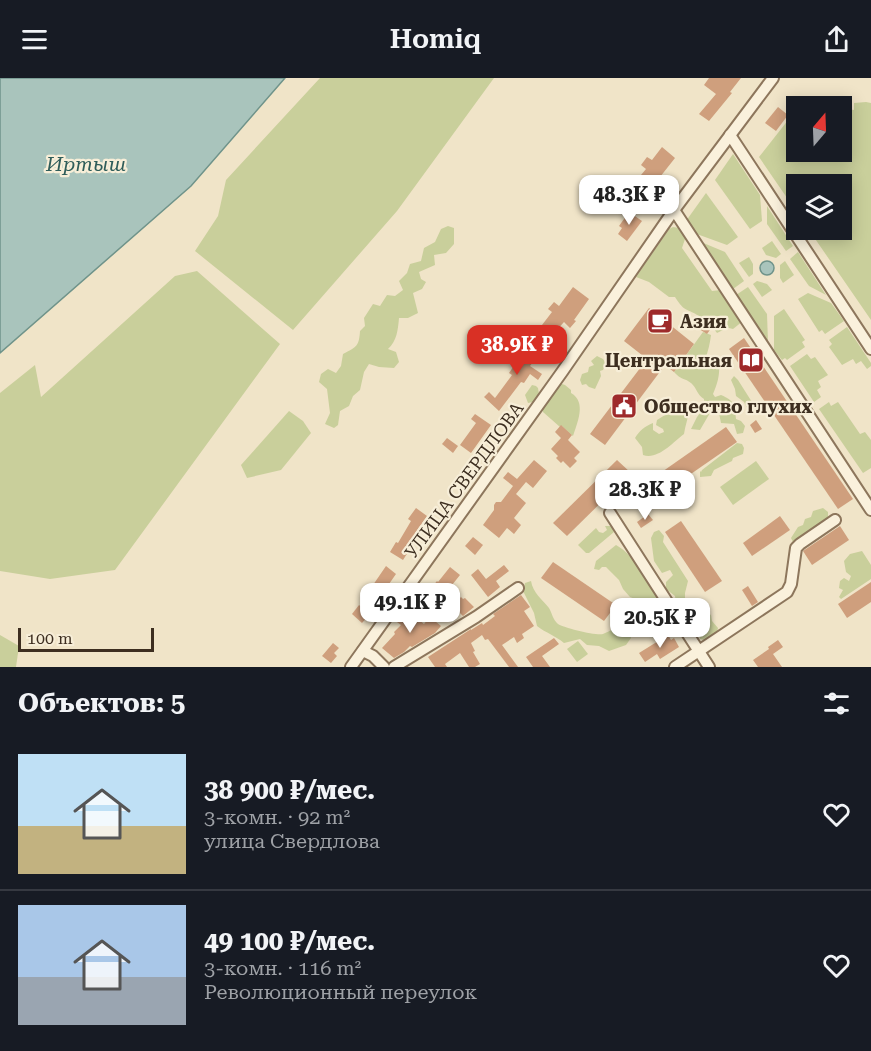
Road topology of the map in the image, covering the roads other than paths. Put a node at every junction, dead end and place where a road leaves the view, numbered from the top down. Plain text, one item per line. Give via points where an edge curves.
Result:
1 (773, 78) edge
2 (730, 135) junction
3 (675, 210) junction
4 (871, 349) edge
5 (871, 510) edge
6 (609, 513) dead end
7 (835, 520) dead end
8 (518, 588) dead end
9 (363, 651) junction
10 (699, 651) junction
11 (351, 667) edge
12 (384, 667) edge
13 (394, 667) edge
14 (675, 667) edge
15 (709, 667) edge

1 - 2 street, УЛИЦА СВЕРДЛОВА
2 - 3 street, УЛИЦА СВЕРДЛОВА
2 - 4 street
3 - 5 street
3 - 9 street, УЛИЦА СВЕРДЛОВА
6 - 10 street
7 - 10 street via 796,548 787,592
8 - 13 street
9 - 11 street, УЛИЦА СВЕРДЛОВА
9 - 12 street
10 - 14 street
10 - 15 street

